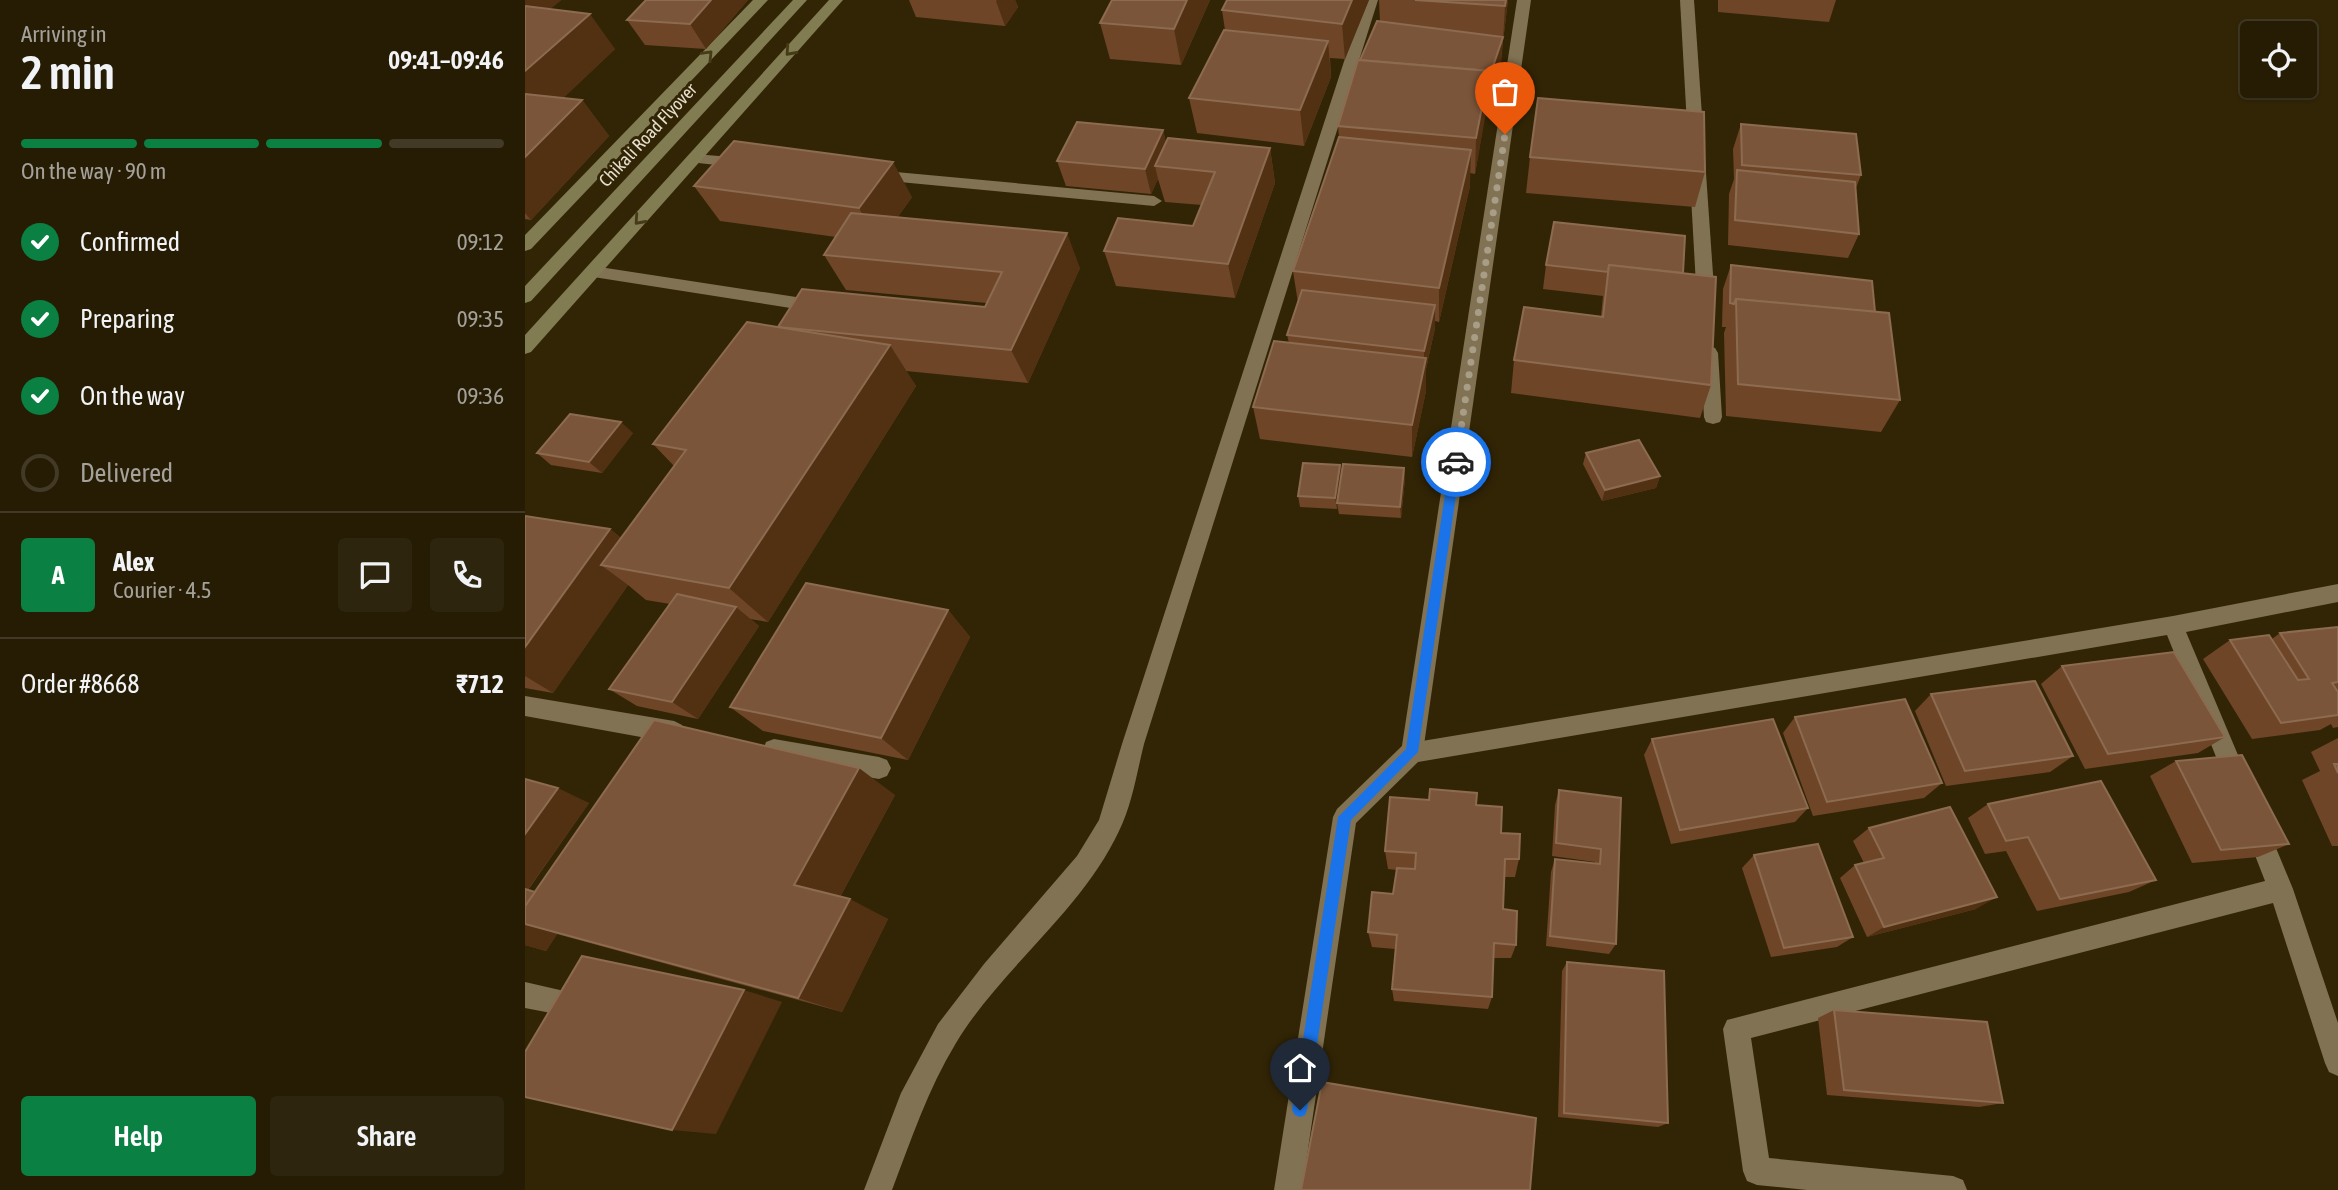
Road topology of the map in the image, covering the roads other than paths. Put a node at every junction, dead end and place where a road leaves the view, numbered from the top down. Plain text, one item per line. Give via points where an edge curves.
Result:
1 (761, 0) edge
2 (800, 0) edge
3 (836, 0) edge
4 (1371, 0) edge
5 (1524, 0) edge
6 (1687, 0) edge
7 (694, 159) junction
8 (762, 165) edge
9 (856, 174) edge
10 (1154, 201) edge
11 (525, 245) edge
12 (593, 272) junction
13 (525, 297) edge
14 (841, 310) edge
15 (525, 347) edge
16 (1713, 417) edge
17 (2338, 593) edge
18 (2173, 625) junction
19 (525, 706) edge
20 (702, 737) edge
21 (757, 747) edge
22 (1412, 752) junction
23 (879, 768) edge
24 (2281, 889) junction
25 (525, 995) edge
26 (577, 1005) edge
27 (2338, 1063) edge
28 (879, 1190) edge
29 (1288, 1190) edge
30 (1953, 1190) edge

11 -> 1 main road
2 - 13 main road, Chikali Road Flyover
3 -> 7 main road
4 - 28 street via 1110,825 1086,865 947,1034 911,1103
5 - 22 street
6 - 16 street
7 - 8 street
7 -> 12 main road
9 - 10 street
12 - 14 street
12 - 15 main road
17 - 18 street
18 - 22 street
18 - 24 street
19 - 20 street
21 - 23 street
22 - 29 street via 1345,817
24 - 27 street
24 - 30 street via 1736,1029 1757,1171
25 - 26 street

